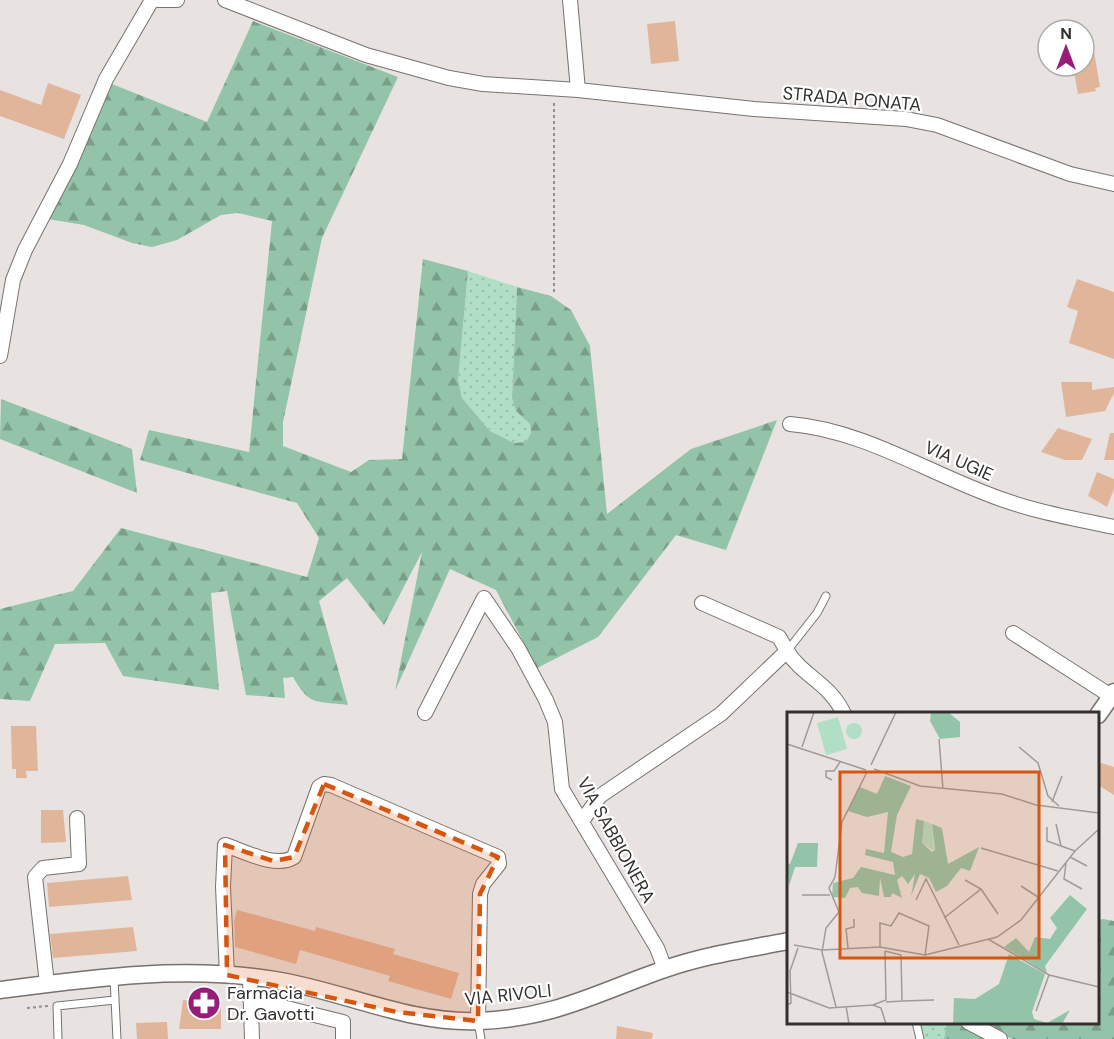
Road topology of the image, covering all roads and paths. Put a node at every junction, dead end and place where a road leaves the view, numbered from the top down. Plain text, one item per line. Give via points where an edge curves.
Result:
1 (152, 0) edge
2 (159, 0) edge
3 (177, 0) edge
4 (225, 0) edge
5 (570, 0) edge
6 (554, 89) junction
7 (578, 90) junction
8 (1114, 184) edge
9 (554, 292) dead end
10 (0, 356) edge
11 (790, 424) dead end
12 (1114, 527) edge
13 (826, 596) dead end
14 (702, 603) dead end
15 (1013, 633) dead end
16 (787, 651) junction
17 (1113, 694) edge
18 (843, 712) edge
19 (425, 713) dead end
20 (1099, 714) edge
21 (77, 818) dead end
22 (582, 821) junction
23 (787, 941) edge
24 (665, 969) junction
25 (227, 975) junction
26 (114, 976) junction
27 (250, 977) junction
28 (46, 984) junction
29 (0, 990) edge
30 (250, 999) junction
31 (115, 1000) junction
32 (57, 1006) junction
33 (27, 1008) dead end
34 (478, 1021) junction
35 (916, 1024) edge
36 (970, 1024) edge
37 (58, 1039) edge
38 (117, 1039) edge
39 (252, 1039) edge
40 (343, 1039) edge
41 (481, 1039) edge
42 (920, 1039) edge
43 (1000, 1039) edge

1 - 10 street via 106,79 70,164 25,250 13,280
2 - 3 street
4 - 6 street, STRADA PONATA via 407,67 483,84
5 - 7 street
6 - 7 street, STRADA PONATA
6 - 9 path
7 - 8 street, STRADA PONATA via 754,109 906,119 937,125 1070,174
11 - 12 street, VIA UGIE via 856,439 1017,504
13 - 16 lane
14 - 16 street via 779,637
15 - 17 street
16 - 18 street via 830,690
16 - 22 street via 721,714 600,796
17 - 20 street
19 - 22 street, VIA SABBIONERA via 484,598 518,648 546,700 555,722 562,789
21 - 28 street via 79,864 43,868 35,877
22 - 24 street, VIA SABBIONERA via 657,948
23 - 24 street, VIA RIVOLI via 704,957
24 - 34 street, VIA RIVOLI via 561,1009
25 - 26 street, VIA RIVOLI
25 - 27 street, VIA RIVOLI
25 - 34 street via 225,845 287,862 294,857 319,787 324,784 498,857 499,864 480,894
26 - 28 street, VIA RIVOLI
26 - 31 lane
27 - 30 street
27 - 34 street, VIA RIVOLI via 303,986 428,1018
28 - 29 street, VIA RIVOLI
30 - 39 street
30 - 40 street via 343,1022
31 - 32 lane
31 - 38 lane
32 - 33 path
32 - 37 lane
34 - 41 lane
35 - 42 lane
36 - 43 street

